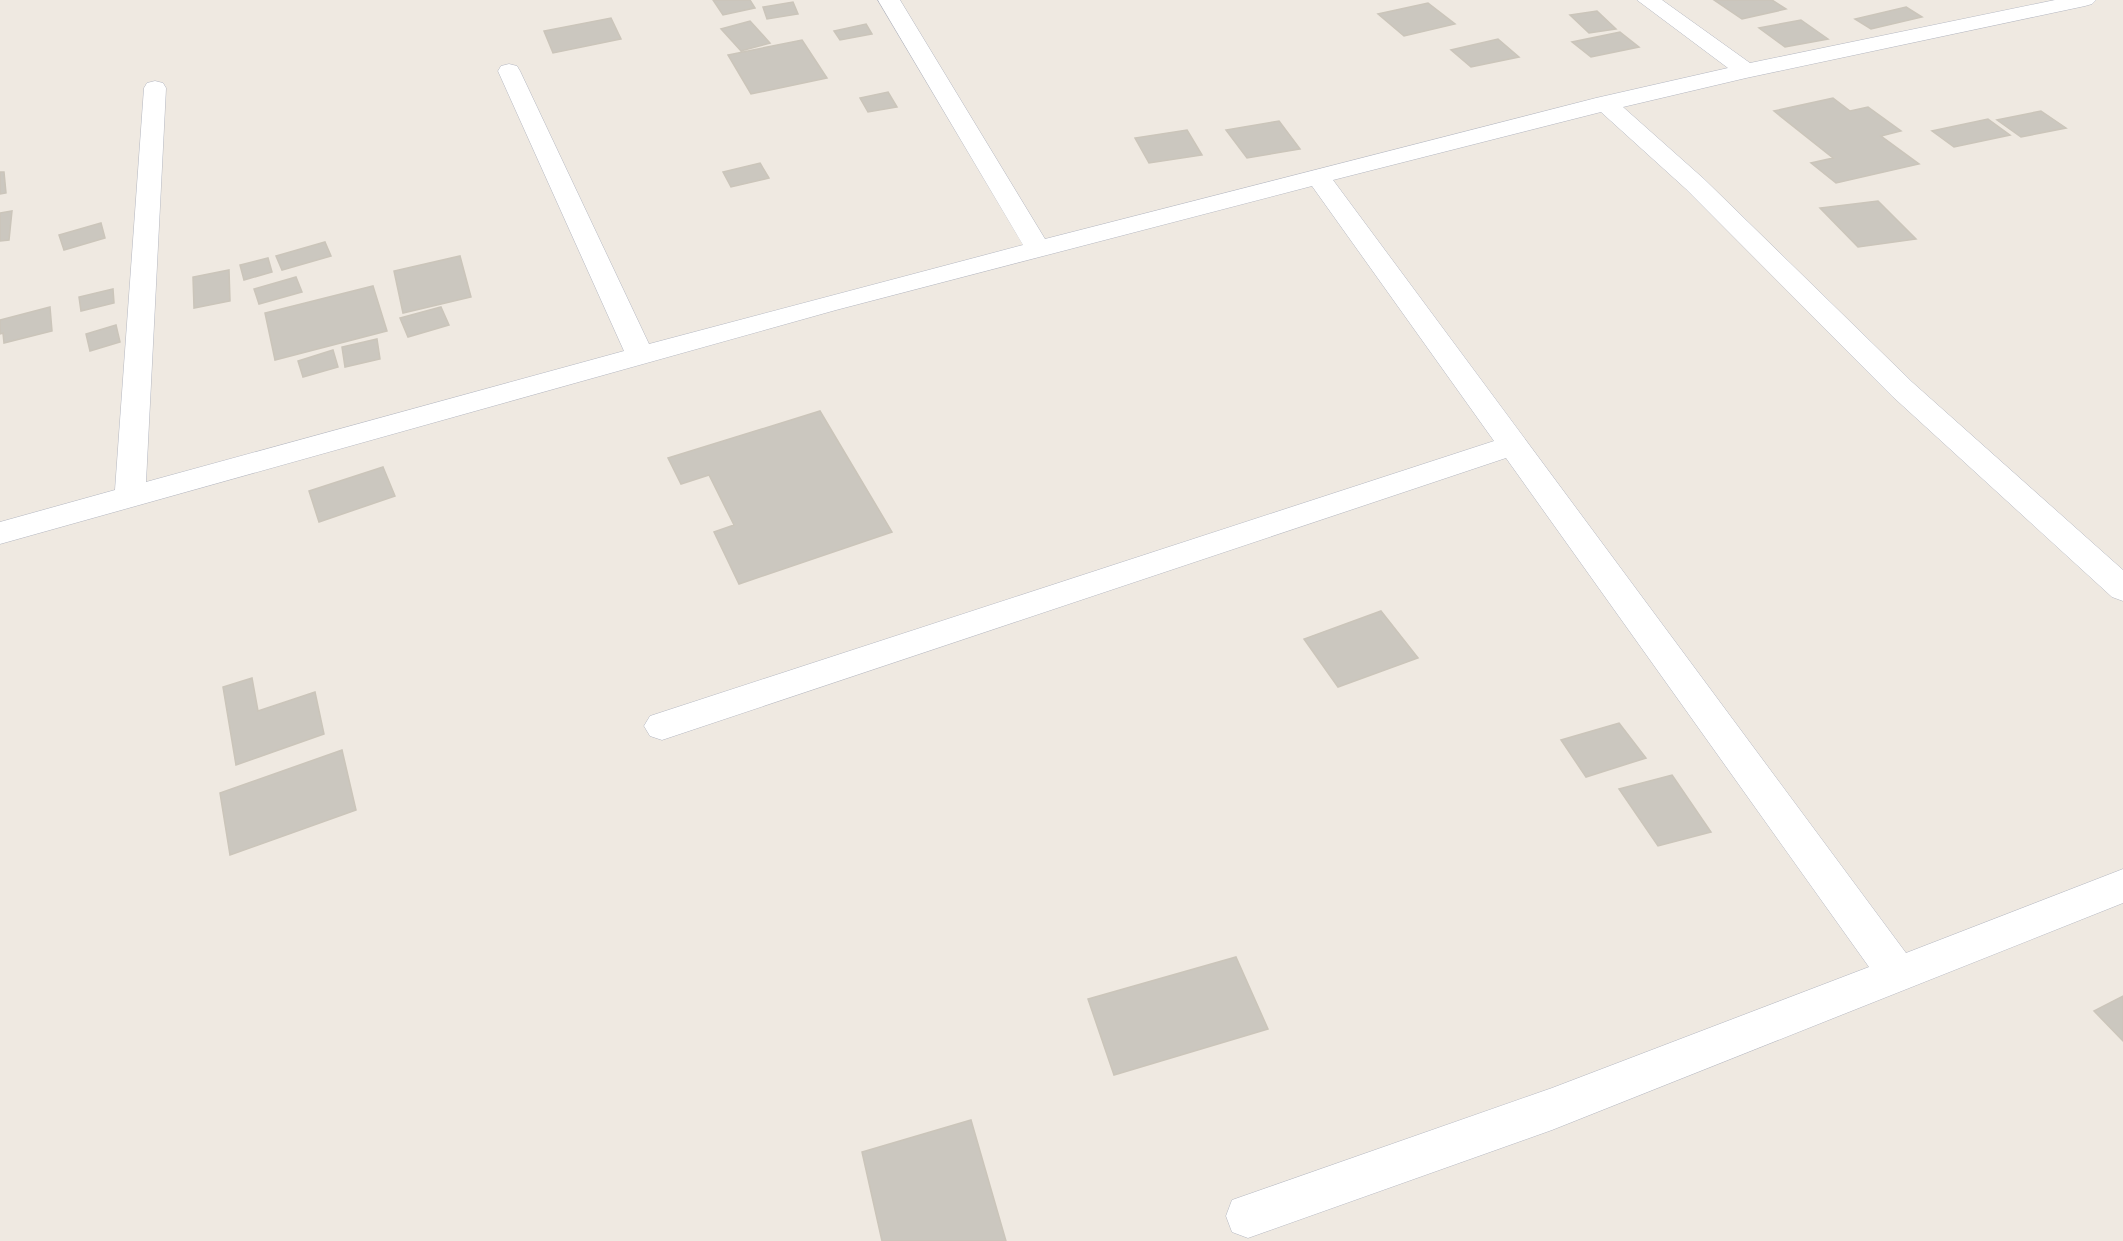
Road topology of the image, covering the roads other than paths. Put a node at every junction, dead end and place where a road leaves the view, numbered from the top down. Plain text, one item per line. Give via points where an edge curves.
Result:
1 (890, 0) edge
2 (1648, 0) edge
3 (2085, 0) edge
4 (509, 70) dead end
5 (1746, 71) junction
6 (155, 88) dead end
7 (1605, 103) junction
8 (1317, 176) junction
9 (1039, 250) junction
10 (640, 355) junction
11 (1513, 445) junction
12 (130, 496) junction
13 (0, 533) edge
14 (2123, 589) edge
15 (663, 726) dead end
16 (2123, 886) edge
17 (1898, 974) junction
18 (1248, 1216) dead end

1 - 9 street
2 - 5 street
3 - 5 street
4 - 10 street
5 - 7 street
6 - 12 street
7 - 8 street
7 - 14 street via 1695,184 1902,389
8 - 9 street
8 - 11 street
9 - 10 street
10 - 12 street
11 - 15 street
11 - 17 street
12 - 13 street
16 - 17 street
17 - 18 street via 1552,1109

